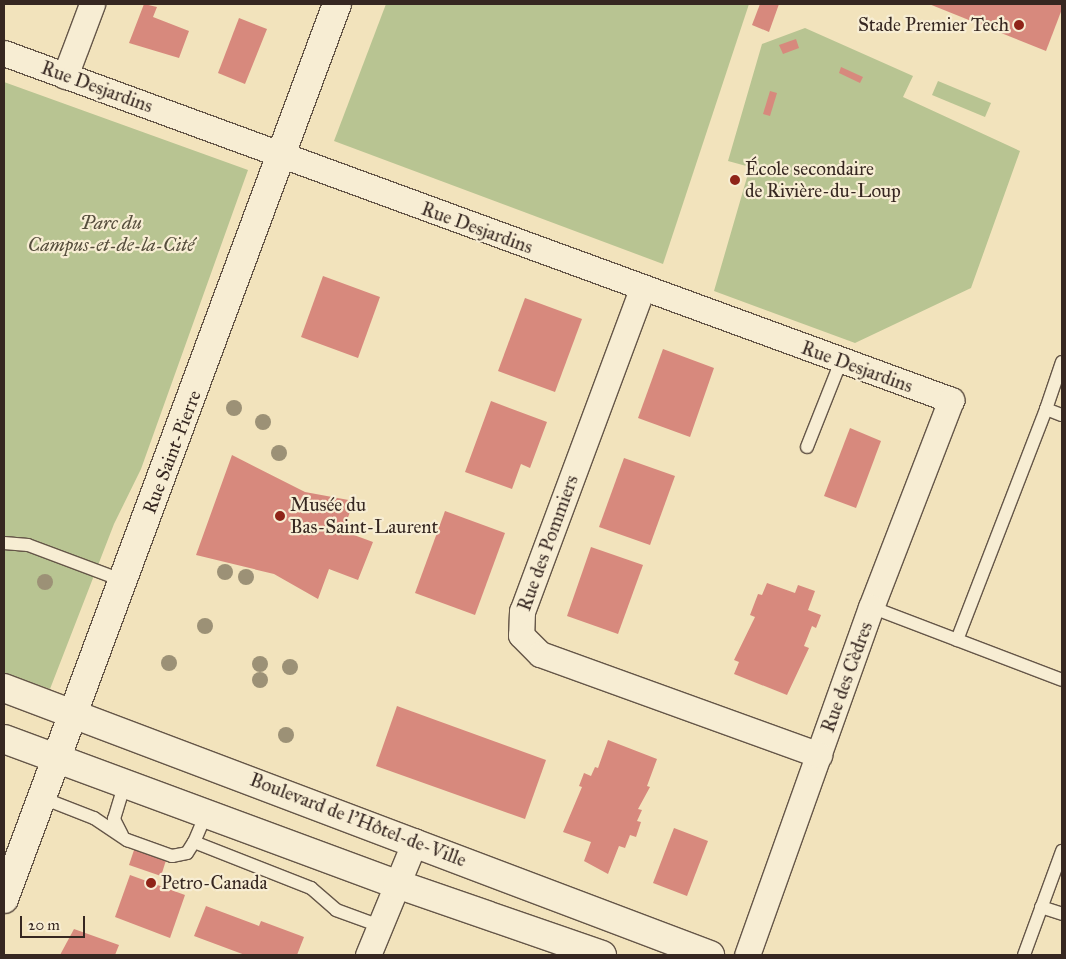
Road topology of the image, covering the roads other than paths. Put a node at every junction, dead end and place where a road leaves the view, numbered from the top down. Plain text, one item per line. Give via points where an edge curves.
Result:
1 (92, 4) edge
2 (337, 4) edge
3 (4, 53) edge
4 (65, 76) junction
5 (281, 156) junction
6 (642, 288) junction
7 (840, 361) junction
8 (1062, 362) edge
9 (951, 400) joint
10 (1046, 409) junction
11 (1062, 415) edge
12 (807, 447) dead end
13 (4, 543) edge
14 (124, 581) junction
15 (872, 607) junction
16 (957, 640) junction
17 (1062, 680) edge
18 (4, 688) edge
19 (73, 714) junction
20 (4, 739) edge
21 (819, 755) junction
22 (55, 759) junction
23 (125, 784) junction
24 (40, 797) junction
25 (206, 814) junction
26 (127, 840) junction
27 (415, 841) junction
28 (194, 842) junction
29 (1062, 851) edge
30 (397, 884) junction
31 (4, 899) edge
32 (1041, 907) junction
33 (1062, 914) edge
34 (380, 926) junction
35 (368, 955) edge
36 (602, 955) edge
37 (710, 955) edge
38 (747, 955) edge
39 (1024, 955) edge

1 - 4 street
2 - 5 main road, Rue Saint-Pierre
3 - 4 street, Rue Desjardins
4 - 5 street, Rue Desjardins
5 - 6 street, Rue Desjardins
5 - 14 main road, Rue Saint-Pierre
6 - 7 street, Rue Desjardins
6 - 21 street, Rue des Pommiers via 522,610 521,635 540,654
7 - 9 street, Rue Desjardins
7 - 12 lane
8 - 10 lane
9 - 15 street, Rue des Cèdres
10 - 11 lane
10 - 16 lane
13 - 14 lane via 28,545
14 - 19 main road, Rue Saint-Pierre
15 - 16 lane
15 - 21 street, Rue des Cèdres
16 - 17 lane
18 - 19 main road, Boulevard de l'Hôtel-de-Ville
19 - 22 main road, Rue Saint-Pierre
19 - 27 main road, Boulevard de l'Hôtel-de-Ville
20 - 22 main road
21 - 38 street, Rue des Cèdres
22 - 23 main road
22 - 24 main road, Rue Saint-Pierre
23 - 25 main road
23 - 26 lane via 114,819 115,826
24 - 26 lane via 94,818
24 - 31 main road, Rue Saint-Pierre
25 - 28 lane
25 - 30 main road
26 - 28 lane via 172,856 187,853
27 - 30 street
27 - 37 main road, Boulevard de l'Hôtel-de-Ville
28 - 34 lane via 311,888 342,913
29 - 32 lane
30 - 34 street
30 - 36 main road
32 - 33 lane
32 - 39 lane
34 - 35 street

